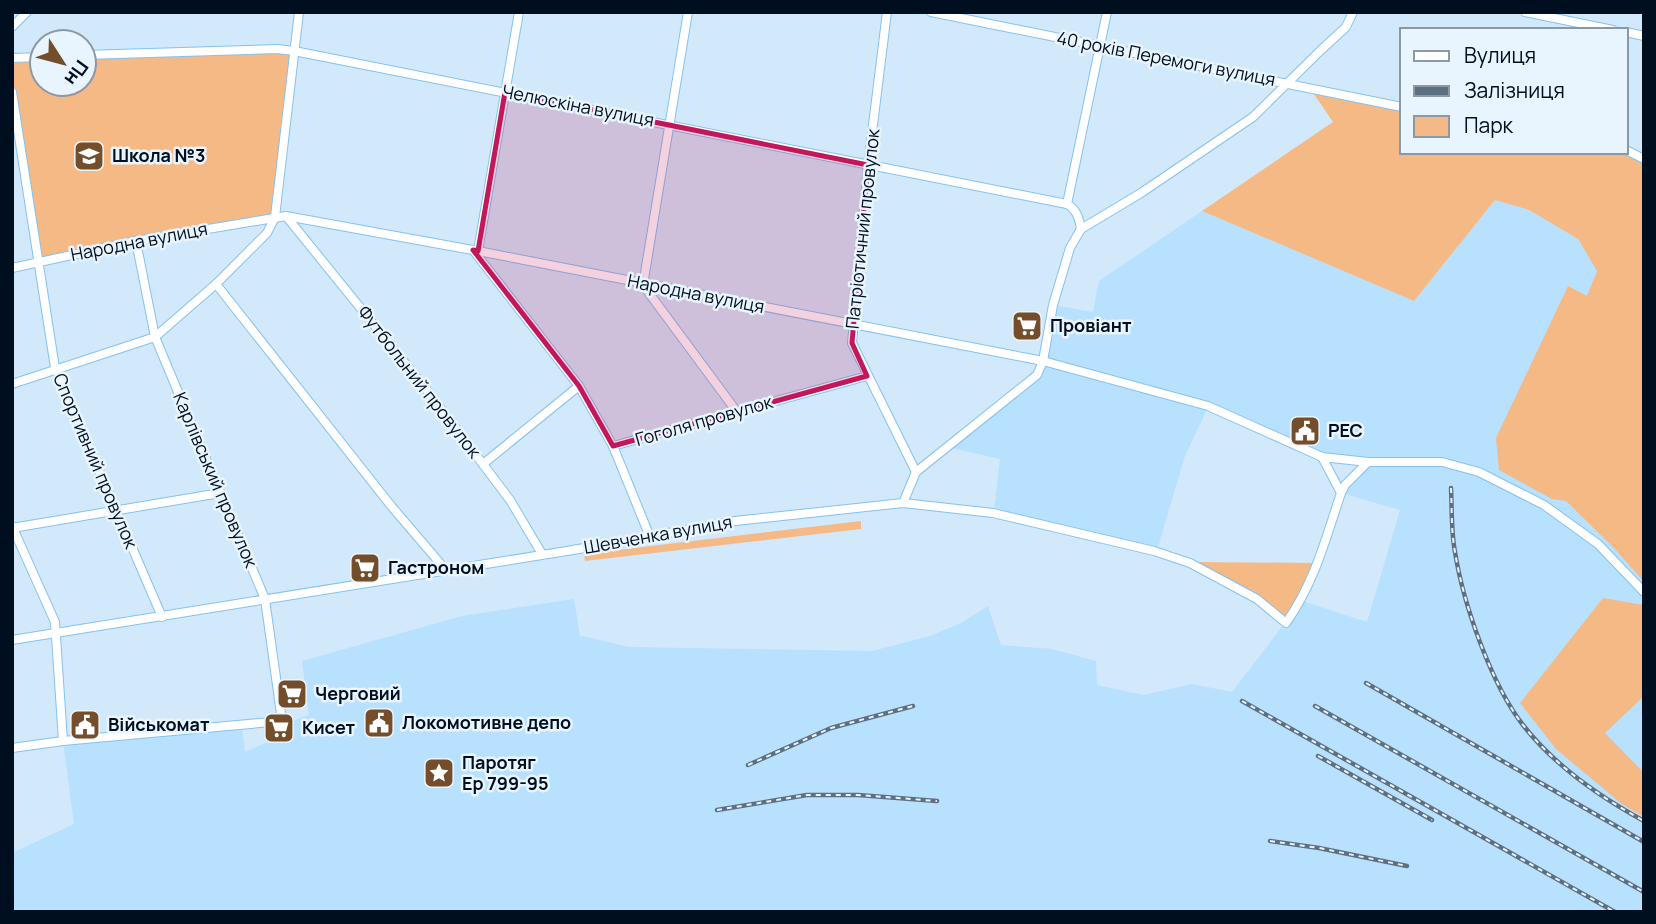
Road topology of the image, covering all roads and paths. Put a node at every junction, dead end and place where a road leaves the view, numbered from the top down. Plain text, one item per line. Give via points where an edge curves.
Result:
1 (27, 12) edge
2 (299, 12) edge
3 (519, 12) edge
4 (688, 12) edge
5 (887, 12) edge
6 (931, 12) edge
7 (1107, 12) edge
8 (1353, 12) edge
9 (1525, 12) edge
10 (12, 27) edge
11 (1603, 28) edge
12 (1100, 46) junction
13 (294, 51) junction
14 (98, 55) edge
15 (1288, 83) junction
16 (12, 92) edge
17 (505, 92) junction
18 (1400, 107) edge
19 (669, 124) junction
20 (1628, 151) edge
21 (1644, 159) edge
22 (23, 164) junction
23 (868, 165) junction
24 (12, 166) edge
25 (1067, 204) junction
26 (286, 216) junction
27 (275, 217) junction
28 (1081, 229) junction
29 (136, 241) junction
30 (475, 250) junction
31 (38, 262) junction
32 (12, 268) edge
33 (216, 284) junction
34 (643, 285) junction
35 (853, 324) junction
36 (155, 337) junction
37 (1043, 361) junction
38 (55, 368) junction
39 (867, 376) junction
40 (12, 384) edge
41 (579, 386) junction
42 (737, 412) junction
43 (613, 446) junction
44 (1322, 457) junction
45 (1368, 462) junction
46 (483, 464) junction
47 (916, 472) junction
48 (220, 493) junction
49 (1341, 493) junction
50 (903, 503) junction
51 (115, 511) junction
52 (13, 527) edge
53 (650, 537) junction
54 (542, 554) junction
55 (445, 569) junction
56 (1644, 592) edge
57 (265, 599) junction
58 (162, 617) junction
59 (55, 631) junction
60 (12, 640) edge
61 (64, 741) junction
62 (12, 748) edge

1 - 10 street
2 - 13 street
3 - 17 street
4 - 19 street
5 - 23 street, Патріотичний провулок
6 - 12 street, 40 років Перемоги вулиця
7 - 12 street
8 - 15 street via 1346,27
9 - 11 street
12 - 15 street, 40 років Перемоги вулиця
12 - 25 street
13 - 14 street, Челюскіна вулиця
13 - 17 street, Челюскіна вулиця
13 - 27 street
15 - 18 street, 40 років Перемоги вулиця
15 - 28 street via 1253,117
16 - 22 street, Спортивний провулок
17 - 19 street, Челюскіна вулиця
17 - 30 street
19 - 23 street, Челюскіна вулиця
19 - 34 street
20 - 21 street
22 - 24 street
22 - 31 street, Спортивний провулок
23 - 25 street, Челюскіна вулиця
23 - 35 street, Патріотичний провулок
25 - 28 street via 1074,209
26 - 27 street, Народна вулиця
26 - 30 street, Народна вулиця
26 - 46 street, Футбольний провулок
27 - 29 street, Народна вулиця
27 - 33 street via 267,233
28 - 37 street via 1070,248 1053,305
29 - 31 street, Народна вулиця
29 - 36 street, Карлівський провулок
30 - 34 street, Народна вулиця
30 - 41 street, Гоголя провулок
31 - 32 street, Народна вулиця
31 - 38 street, Спортивний провулок
33 - 36 street
33 - 55 street
34 - 35 street, Народна вулиця
34 - 42 street
35 - 37 street, Народна вулиця
35 - 39 street, Патріотичний провулок via 852,343
36 - 38 street
36 - 48 street, Карлівський провулок
37 - 44 street, Народна вулиця via 1208,407
37 - 47 street via 1037,375
38 - 40 street
38 - 51 street, Спортивний провулок
39 - 42 street, Гоголя провулок
39 - 47 street, Патріотичний провулок
41 - 43 street, Гоголя провулок
41 - 46 street
42 - 43 street, Гоголя провулок
43 - 53 street
44 - 45 street, Народна вулиця
44 - 49 street
45 - 49 street
45 - 56 street, Народна вулиця via 1443,462 1479,472 1544,505 1598,544
46 - 54 street, Футбольний провулок
47 - 50 street
48 - 51 street
48 - 57 street, Карлівський провулок
49 - 50 street, Шевченка вулиця via 1318,563 1286,623 1257,599 1190,563 1154,551 993,513
50 - 53 street, Шевченка вулиця via 735,521
51 - 52 street
51 - 58 street, Спортивний провулок
52 - 59 street
53 - 54 street, Шевченка вулиця
54 - 55 street, Шевченка вулиця
55 - 57 street, Шевченка вулиця
57 - 58 street, Шевченка вулиця
57 - 61 street, Карлівський провулок via 282,721
58 - 59 street, Шевченка вулиця
59 - 60 street, Шевченка вулиця
59 - 61 street
61 - 62 street

